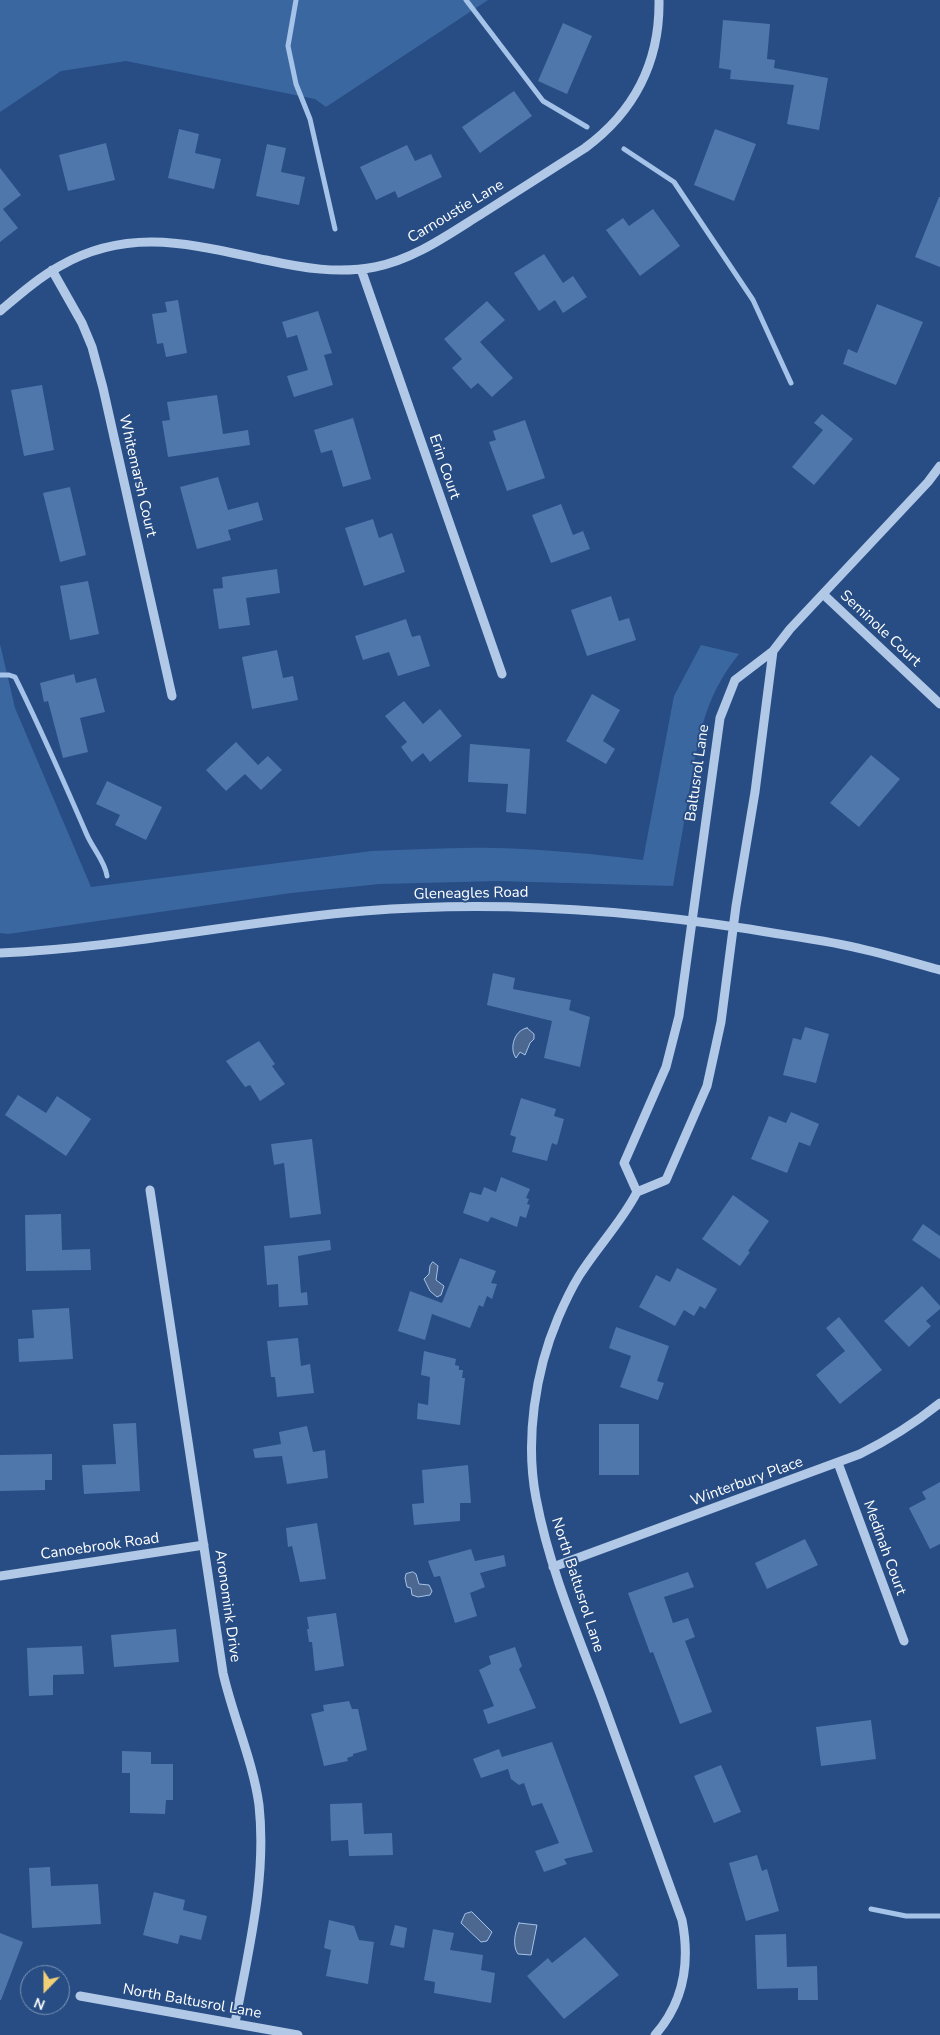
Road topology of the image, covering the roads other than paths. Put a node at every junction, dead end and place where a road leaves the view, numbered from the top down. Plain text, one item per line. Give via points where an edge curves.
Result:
1 (659, 0) edge
2 (361, 269) junction
3 (52, 270) junction
4 (0, 311) edge
5 (940, 466) edge
6 (824, 594) junction
7 (773, 651) junction
8 (502, 674) dead end
9 (172, 696) dead end
10 (940, 704) edge
11 (692, 920) junction
12 (734, 927) junction
13 (0, 953) edge
14 (940, 970) edge
15 (150, 1190) dead end
16 (637, 1192) junction
17 (940, 1403) edge
18 (838, 1463) junction
19 (204, 1546) junction
20 (553, 1567) junction
21 (0, 1576) edge
22 (904, 1641) dead end
23 (80, 1996) dead end
24 (235, 2023) junction
25 (298, 2035) edge
26 (655, 2035) edge

1 - 2 street, Carnoustie Lane via 656,40 648,70 634,98 601,136 419,252
2 - 3 street, Carnoustie Lane via 305,268 204,247 139,242 90,252
2 - 8 street, Erin Court
3 - 4 street, Carnoustie Lane
3 - 9 street, Whitemarsh Court via 82,323 99,371
5 - 6 street, Baltusrol Lane
6 - 7 street, Baltusrol Lane
6 - 10 street, Seminole Court
7 - 11 street, Baltusrol Lane via 735,680 720,718
7 - 12 street
11 - 12 street, Gleneagles Road
11 - 13 street, Gleneagles Road via 546,907 412,908 294,917 53,951
11 - 16 street via 679,1016 666,1067 624,1163
12 - 14 street, Gleneagles Road via 855,948
12 - 16 street via 721,1022 707,1086 666,1180
15 - 19 street, Aronomink Drive
16 - 20 street, North Baltusrol Lane via 609,1238 572,1287 544,1358 533,1424 533,1472
17 - 18 street, Winterbury Place via 886,1441
18 - 20 street, Winterbury Place
18 - 22 street, Medinah Court
19 - 21 street, Canoebrook Road
19 - 24 street, Aronomink Drive via 223,1673 250,1766 258,1804 262,1850 259,1889
20 - 26 street, North Baltusrol Lane via 686,1937 679,1995 672,2012
23 - 24 street, North Baltusrol Lane
24 - 25 street, North Baltusrol Lane

